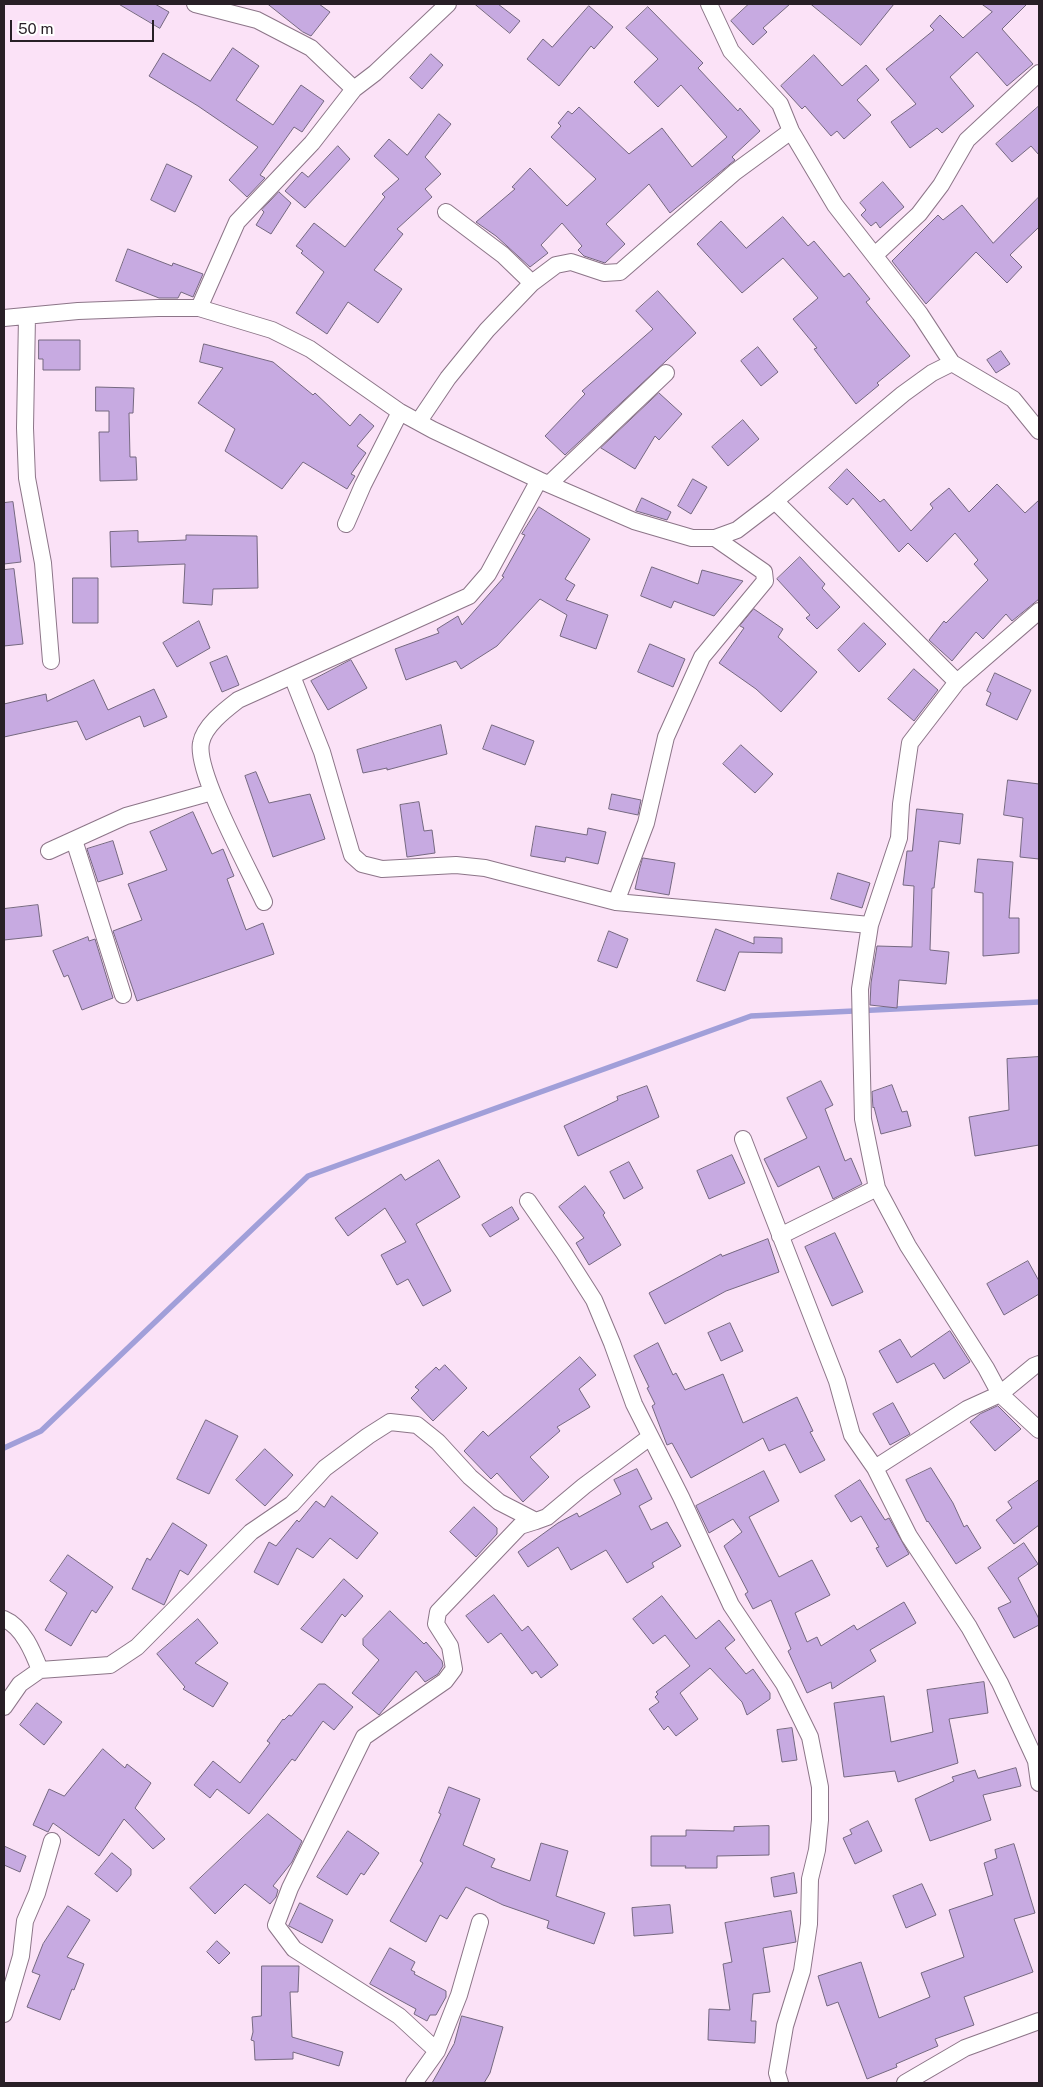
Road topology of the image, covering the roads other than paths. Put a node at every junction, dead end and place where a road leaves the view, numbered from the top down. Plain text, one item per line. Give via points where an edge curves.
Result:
1 (195, 4) edge
2 (448, 4) edge
3 (712, 5) edge
4 (1039, 73) edge
5 (354, 89) junction
6 (791, 131) junction
7 (446, 212) dead end
8 (875, 255) junction
9 (532, 283) junction
10 (199, 308) junction
11 (26, 316) junction
12 (4, 318) edge
13 (952, 363) junction
14 (666, 373) dead end
15 (400, 412) junction
16 (419, 421) junction
17 (1039, 431) edge
18 (544, 482) junction
19 (775, 501) junction
20 (346, 524) dead end
21 (715, 538) junction
22 (1039, 611) edge
23 (51, 661) dead end
24 (292, 676) junction
25 (957, 682) junction
26 (212, 792) junction
27 (74, 840) junction
28 (49, 851) dead end
29 (264, 902) dead end
30 (616, 902) junction
31 (870, 925) junction
32 (123, 995) dead end
33 (743, 1139) dead end
34 (877, 1188) junction
35 (528, 1201) dead end
36 (780, 1236) junction
37 (1039, 1364) edge
38 (1000, 1394) junction
39 (1039, 1430) edge
40 (650, 1437) junction
41 (875, 1468) junction
42 (536, 1521) junction
43 (4, 1619) edge
44 (40, 1670) junction
45 (4, 1707) edge
46 (1039, 1783) edge
47 (52, 1841) dead end
48 (480, 1922) dead end
49 (4, 2014) edge
50 (1039, 2021) edge
51 (437, 2051) junction
52 (414, 2083) edge
53 (780, 2083) edge
54 (905, 2083) edge

1 - 5 street via 257,20 311,48
2 - 5 street
3 - 6 street via 731,51 780,104
4 - 8 street via 967,140 919,214
5 - 10 street via 312,143 237,222
6 - 8 street via 835,205
6 - 9 street via 735,172 620,272 604,273 571,262 556,265
7 - 9 street via 503,255
8 - 13 street
9 - 16 street via 487,330 448,378
10 - 11 street via 78,311
10 - 15 street via 272,330 310,349
11 - 12 street
11 - 23 street via 27,478 43,563
13 - 17 street via 1013,399
13 - 19 street via 903,394
14 - 18 street
15 - 16 street
15 - 20 street
16 - 18 street
18 - 21 street via 634,521 692,538
18 - 24 street via 488,574 469,596
19 - 21 street via 737,530
19 - 25 street
21 - 30 street via 764,572 765,581 702,657 666,737 646,824
22 - 25 street
24 - 26 street via 238,700 214,719 201,742 203,769
24 - 30 street via 322,752 352,855 362,864 382,869 456,865 485,868
25 - 31 street via 910,743 900,804 899,838
26 - 27 street via 126,816
26 - 29 street
27 - 28 street
27 - 32 street
30 - 31 street
31 - 34 street via 860,989 863,1119
33 - 36 street
34 - 36 street
34 - 38 street via 908,1246
35 - 40 street via 594,1300
36 - 41 street via 836,1381 852,1435
37 - 38 street
38 - 39 street
38 - 41 street via 967,1409
40 - 42 street via 548,1517
40 - 53 street via 731,1605 784,1684 810,1737 820,1787 820,1820 810,1879 805,1952 785,2026 777,2073
41 - 46 street via 909,1536 969,1627 1000,1683 1036,1761
42 - 44 street via 499,1502 470,1477 438,1442 417,1426 390,1422 325,1468 292,1504 251,1532 137,1647 110,1666
42 - 51 street via 520,1526 438,1612 436,1624 450,1646 454,1669 445,1681 364,1737 290,1888 276,1925 294,1949 399,2016
43 - 44 street via 31,1647
44 - 45 street via 20,1684
47 - 49 street via 25,1921 21,1956
48 - 51 street via 459,1995
50 - 54 street via 965,2048
51 - 52 street

